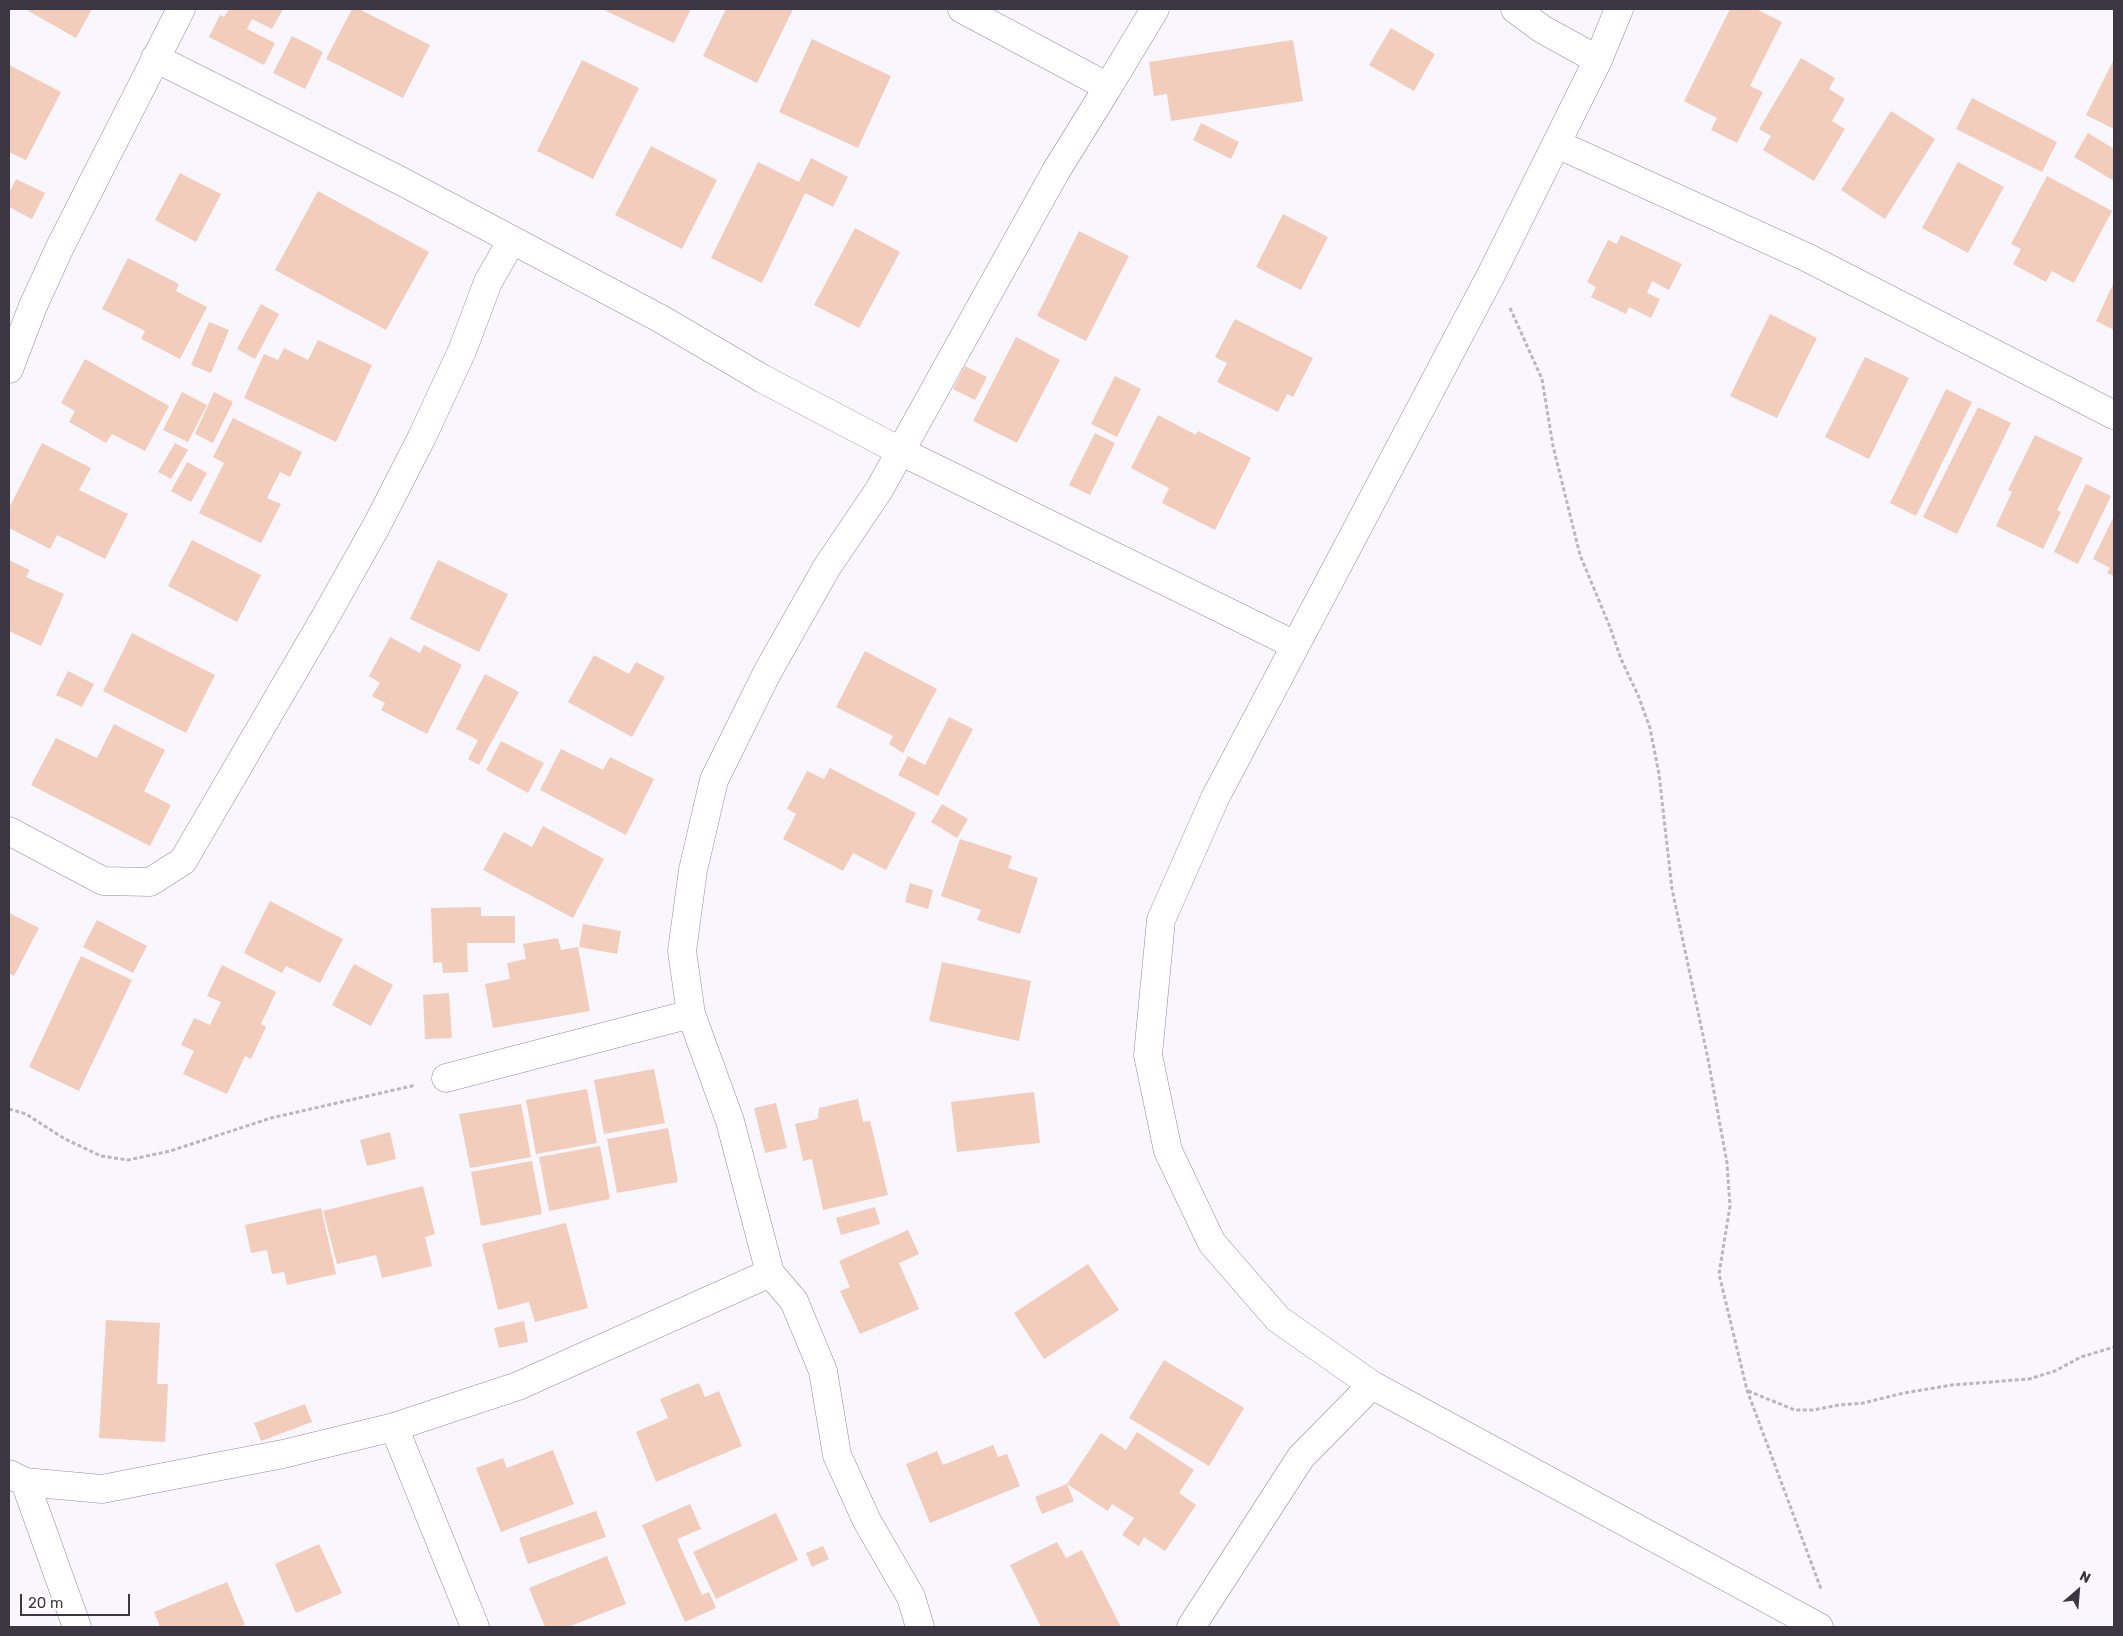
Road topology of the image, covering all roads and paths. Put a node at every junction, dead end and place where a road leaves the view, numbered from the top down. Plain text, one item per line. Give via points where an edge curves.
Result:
1 (181, 9) edge
2 (962, 9) edge
3 (1155, 9) edge
4 (1515, 9) edge
5 (1619, 9) edge
6 (155, 58) junction
7 (1598, 60) junction
8 (1108, 87) junction
9 (1557, 144) junction
10 (512, 240) junction
11 (1492, 273) junction
12 (9, 369) edge
13 (2114, 415) edge
14 (900, 452) junction
15 (1295, 645) junction
16 (9, 831) edge
17 (691, 1014) junction
18 (446, 1078) joint
19 (9, 1109) edge
20 (770, 1273) junction
21 (2114, 1347) edge
22 (1372, 1385) junction
23 (1747, 1390) junction
24 (394, 1427) junction
25 (17, 1478) edge
26 (1822, 1591) dead end
27 (77, 1627) edge
28 (475, 1627) edge
29 (920, 1627) edge
30 (1190, 1627) edge
31 (1819, 1627) edge

1 - 6 street
2 - 8 street
3 - 8 street
4 - 7 street via 1542,29
5 - 7 street
6 - 10 street
6 - 12 street via 60,247
7 - 9 street
8 - 14 street via 1056,170
9 - 11 street
9 - 13 street via 1806,256
10 - 14 street
10 - 16 street via 488,282 462,351 377,525 183,861 150,882 103,881
11 - 15 street
11 - 23 path via 1542,379 1553,446 1580,554 1650,728 1659,774 1672,889 1727,1163 1730,1206 1719,1274
14 - 15 street
14 - 17 street via 879,490 827,567 768,671 714,780 693,870 682,951
15 - 22 street via 1215,798 1161,920 1148,1055 1168,1151 1212,1243 1278,1320
17 - 18 street
17 - 20 street via 730,1121
18 - 19 path via 271,1118 170,1151 128,1160 101,1156 65,1139 26,1114
20 - 24 street via 518,1386
20 - 29 street via 794,1301 823,1371 836,1454 867,1521 911,1597
21 - 23 path via 2029,1379 1952,1385 1813,1410 1795,1410
22 - 30 street via 1301,1457
22 - 31 street
23 - 26 path
24 - 25 street via 283,1454 102,1489
24 - 28 street
25 - 27 street

